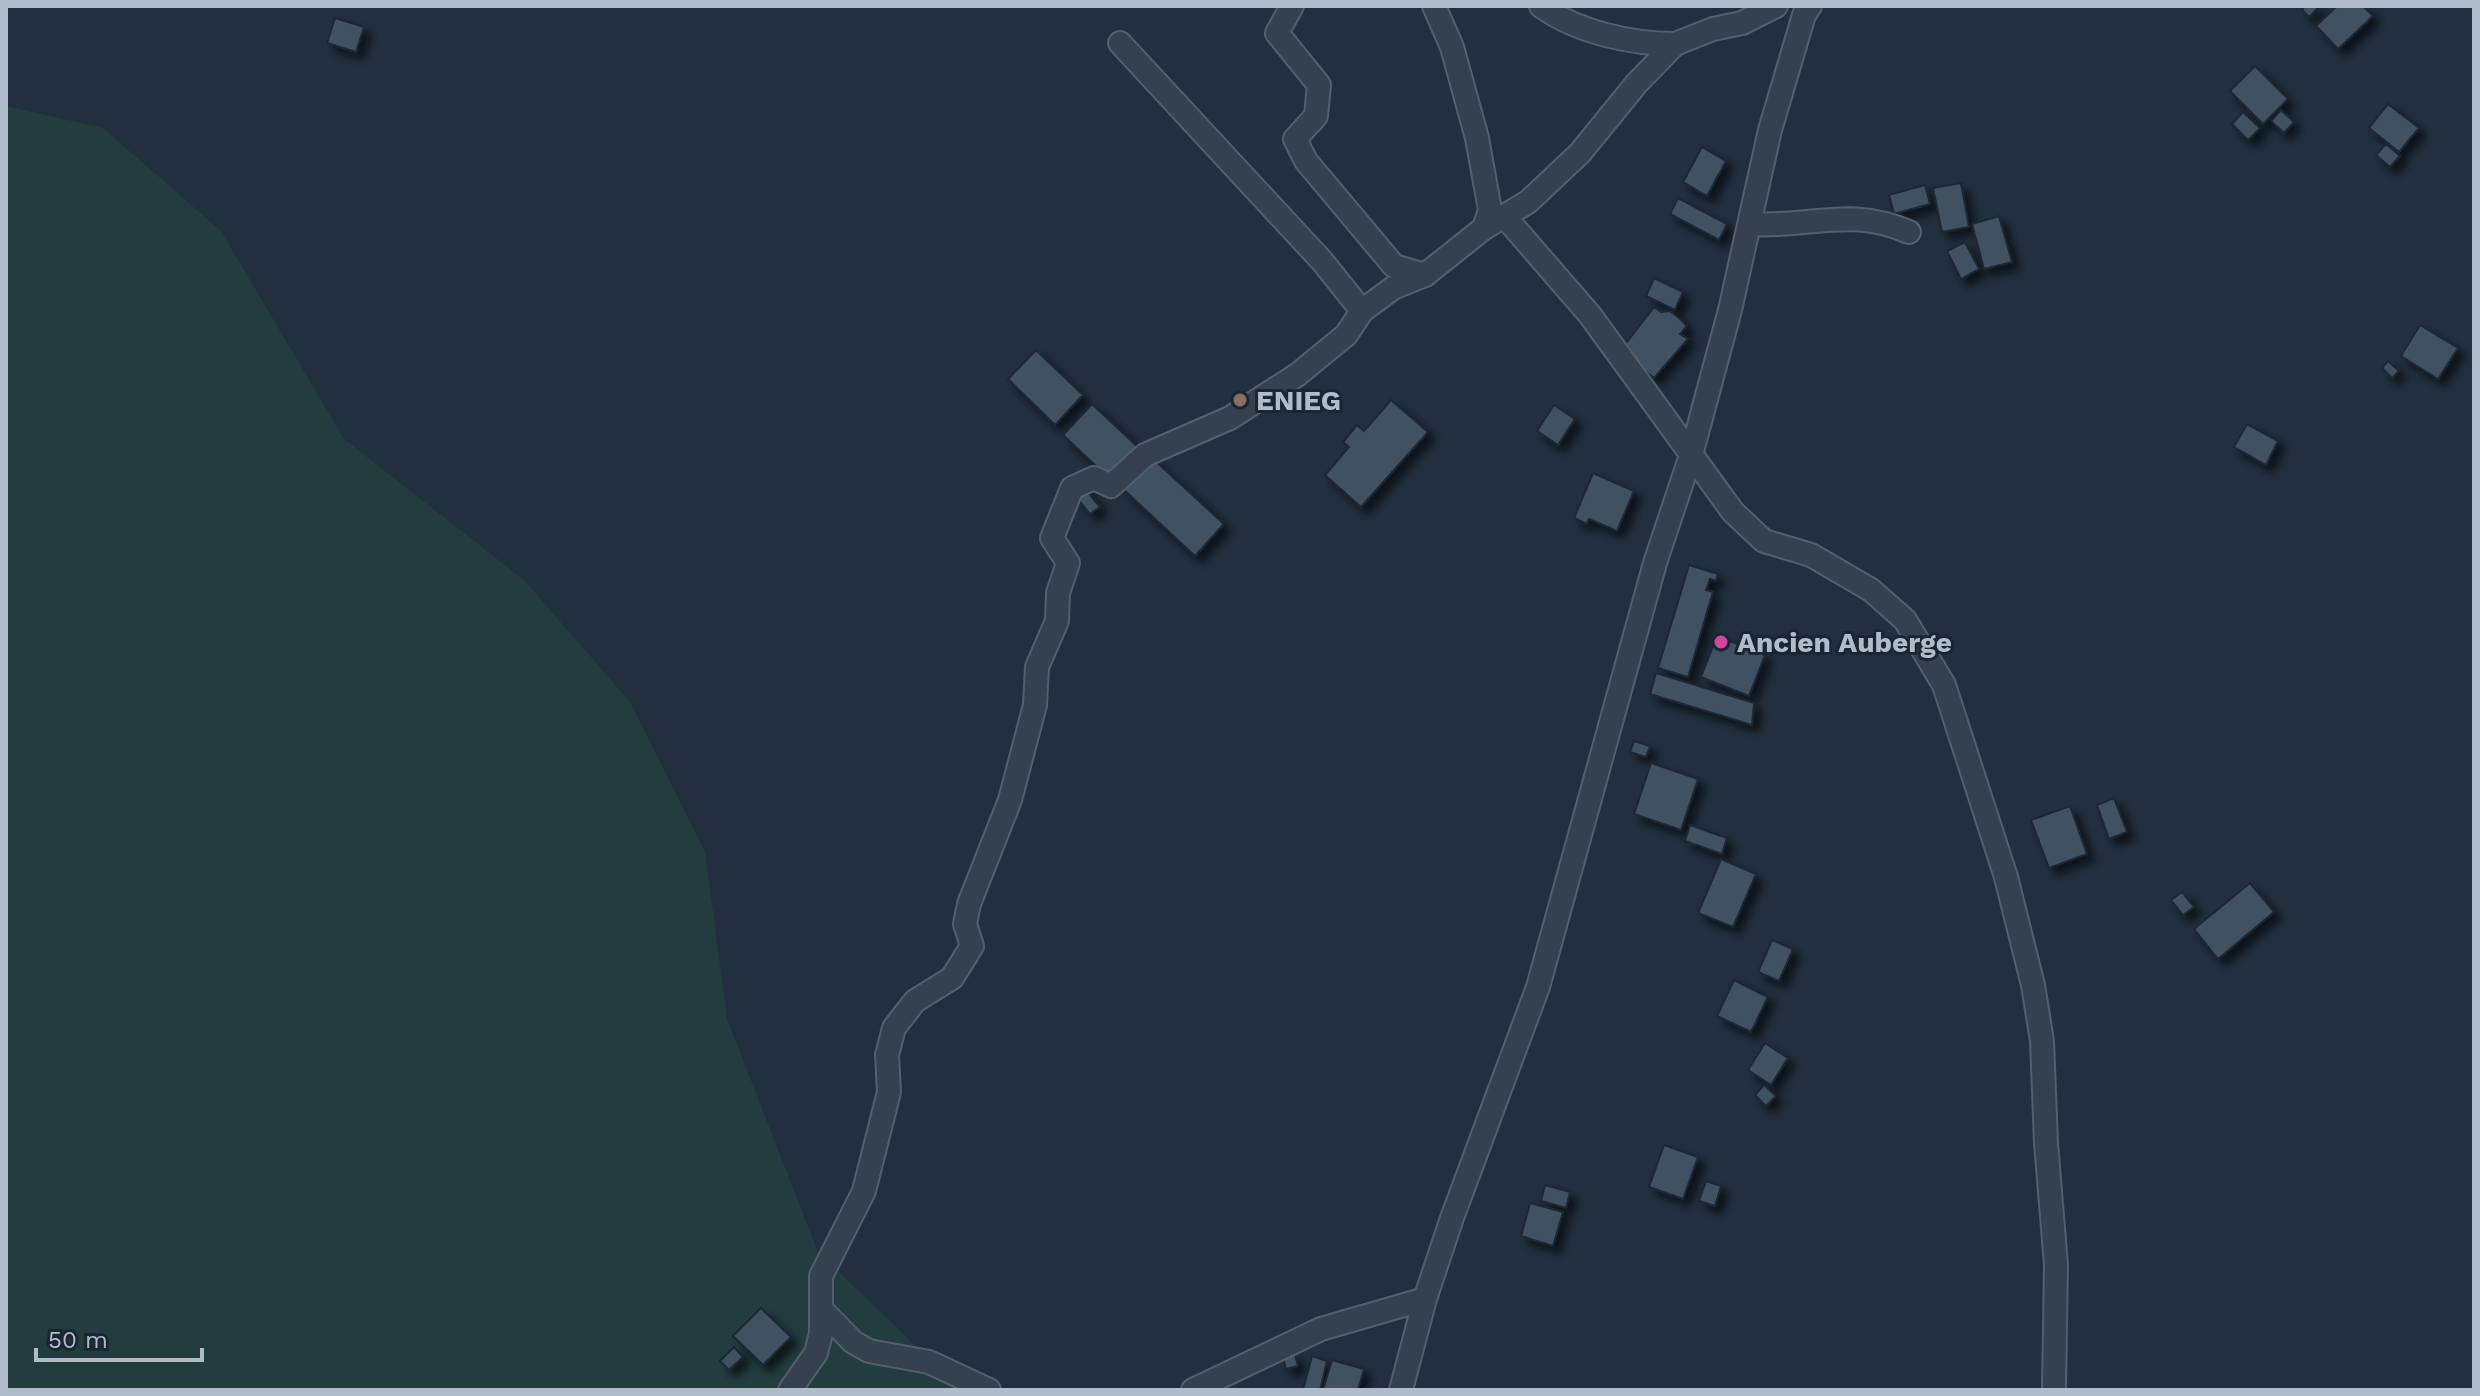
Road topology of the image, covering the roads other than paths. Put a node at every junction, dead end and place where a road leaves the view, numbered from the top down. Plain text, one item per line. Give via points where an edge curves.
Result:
1 (1292, 6) edge
2 (1434, 6) edge
3 (1541, 6) edge
4 (1776, 6) edge
5 (1801, 9) edge
6 (1120, 43) dead end
7 (1675, 44) junction
8 (1506, 218) junction
9 (1750, 224) junction
10 (1484, 228) junction
11 (1909, 232) dead end
12 (1425, 275) junction
13 (1362, 311) junction
14 (1691, 455) junction
15 (1425, 1299) junction
16 (821, 1309) junction
17 (790, 1390) edge
18 (989, 1390) edge
19 (1193, 1390) edge
20 (1401, 1390) edge
21 (2054, 1390) edge

1 - 12 street via 1277,33 1319,85 1316,116 1295,139 1306,161 1394,266
2 - 10 street via 1452,47 1477,138 1489,200
3 - 7 street via 1592,31
4 - 7 street
5 - 9 street
6 - 13 street
7 - 8 street via 1558,176
8 - 10 street
8 - 14 street via 1582,305
9 - 11 street via 1875,219
9 - 14 street
10 - 12 street
12 - 13 street via 1393,288
13 - 16 street via 1346,335 1297,375 1230,418 1145,455 1111,486 1094,478 1080,482 1064,502 1052,538 1068,563 1058,593 1057,621 1037,667 1035,705 1010,800 969,904 965,924 972,946 952,978 915,1001 894,1028 887,1055 889,1092 864,1191 821,1276
14 - 15 street via 1651,577 1538,987
14 - 21 street via 1733,512 1764,541 1842,570 1905,620 1944,685 2010,890 2042,1041 2056,1265
15 - 19 street via 1321,1329
15 - 20 street
16 - 17 street via 816,1353
16 - 18 street via 869,1351 929,1362

